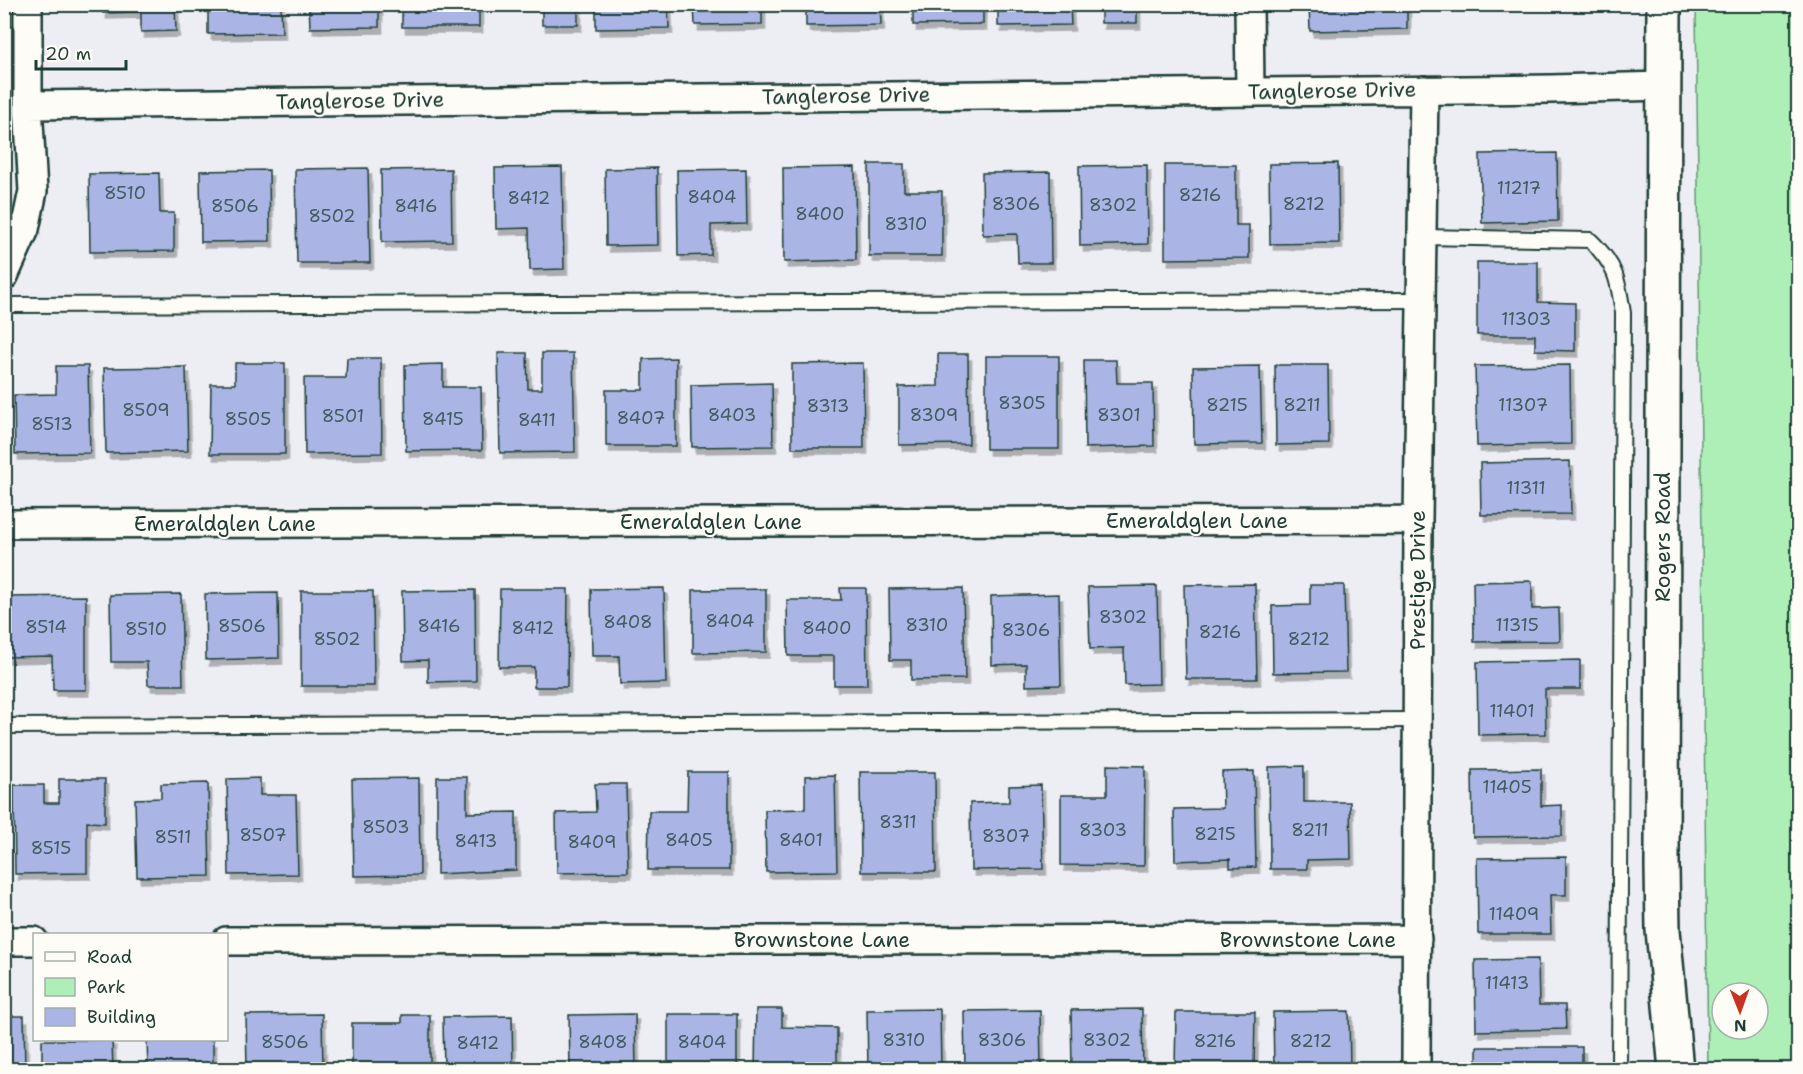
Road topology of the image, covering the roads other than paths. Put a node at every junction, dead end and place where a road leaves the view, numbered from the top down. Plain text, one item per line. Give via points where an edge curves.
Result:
1 (28, 4) edge
2 (1249, 4) edge
3 (1664, 4) edge
4 (1664, 86) junction
5 (1424, 90) junction
6 (1250, 92) junction
7 (28, 105) junction
8 (1422, 237) junction
9 (4, 276) edge
10 (1421, 300) junction
11 (4, 304) edge
12 (1418, 520) junction
13 (4, 524) edge
14 (1417, 720) junction
15 (4, 726) edge
16 (1417, 939) junction
17 (33, 941) edge
18 (228, 941) edge
19 (4, 942) edge
20 (1416, 1070) edge
21 (1619, 1070) edge
22 (1676, 1070) edge

1 - 7 street
2 - 6 street
3 - 4 street, Rogers Road
4 - 5 street, Tanglerose Drive
4 - 22 street, Rogers Road via 1662,867 1663,930
5 - 6 street, Tanglerose Drive
5 - 8 street, Prestige Drive
6 - 7 street, Tanglerose Drive
7 - 9 street via 33,191 25,229
8 - 10 street, Prestige Drive
8 - 21 lane via 1590,240 1609,258 1619,284 1623,314
10 - 11 lane
10 - 12 street, Prestige Drive
12 - 13 street, Emeraldglen Lane
12 - 14 street, Prestige Drive
14 - 15 lane
14 - 16 street, Prestige Drive
16 - 18 street, Brownstone Lane
16 - 20 street, Prestige Drive
17 - 19 street

